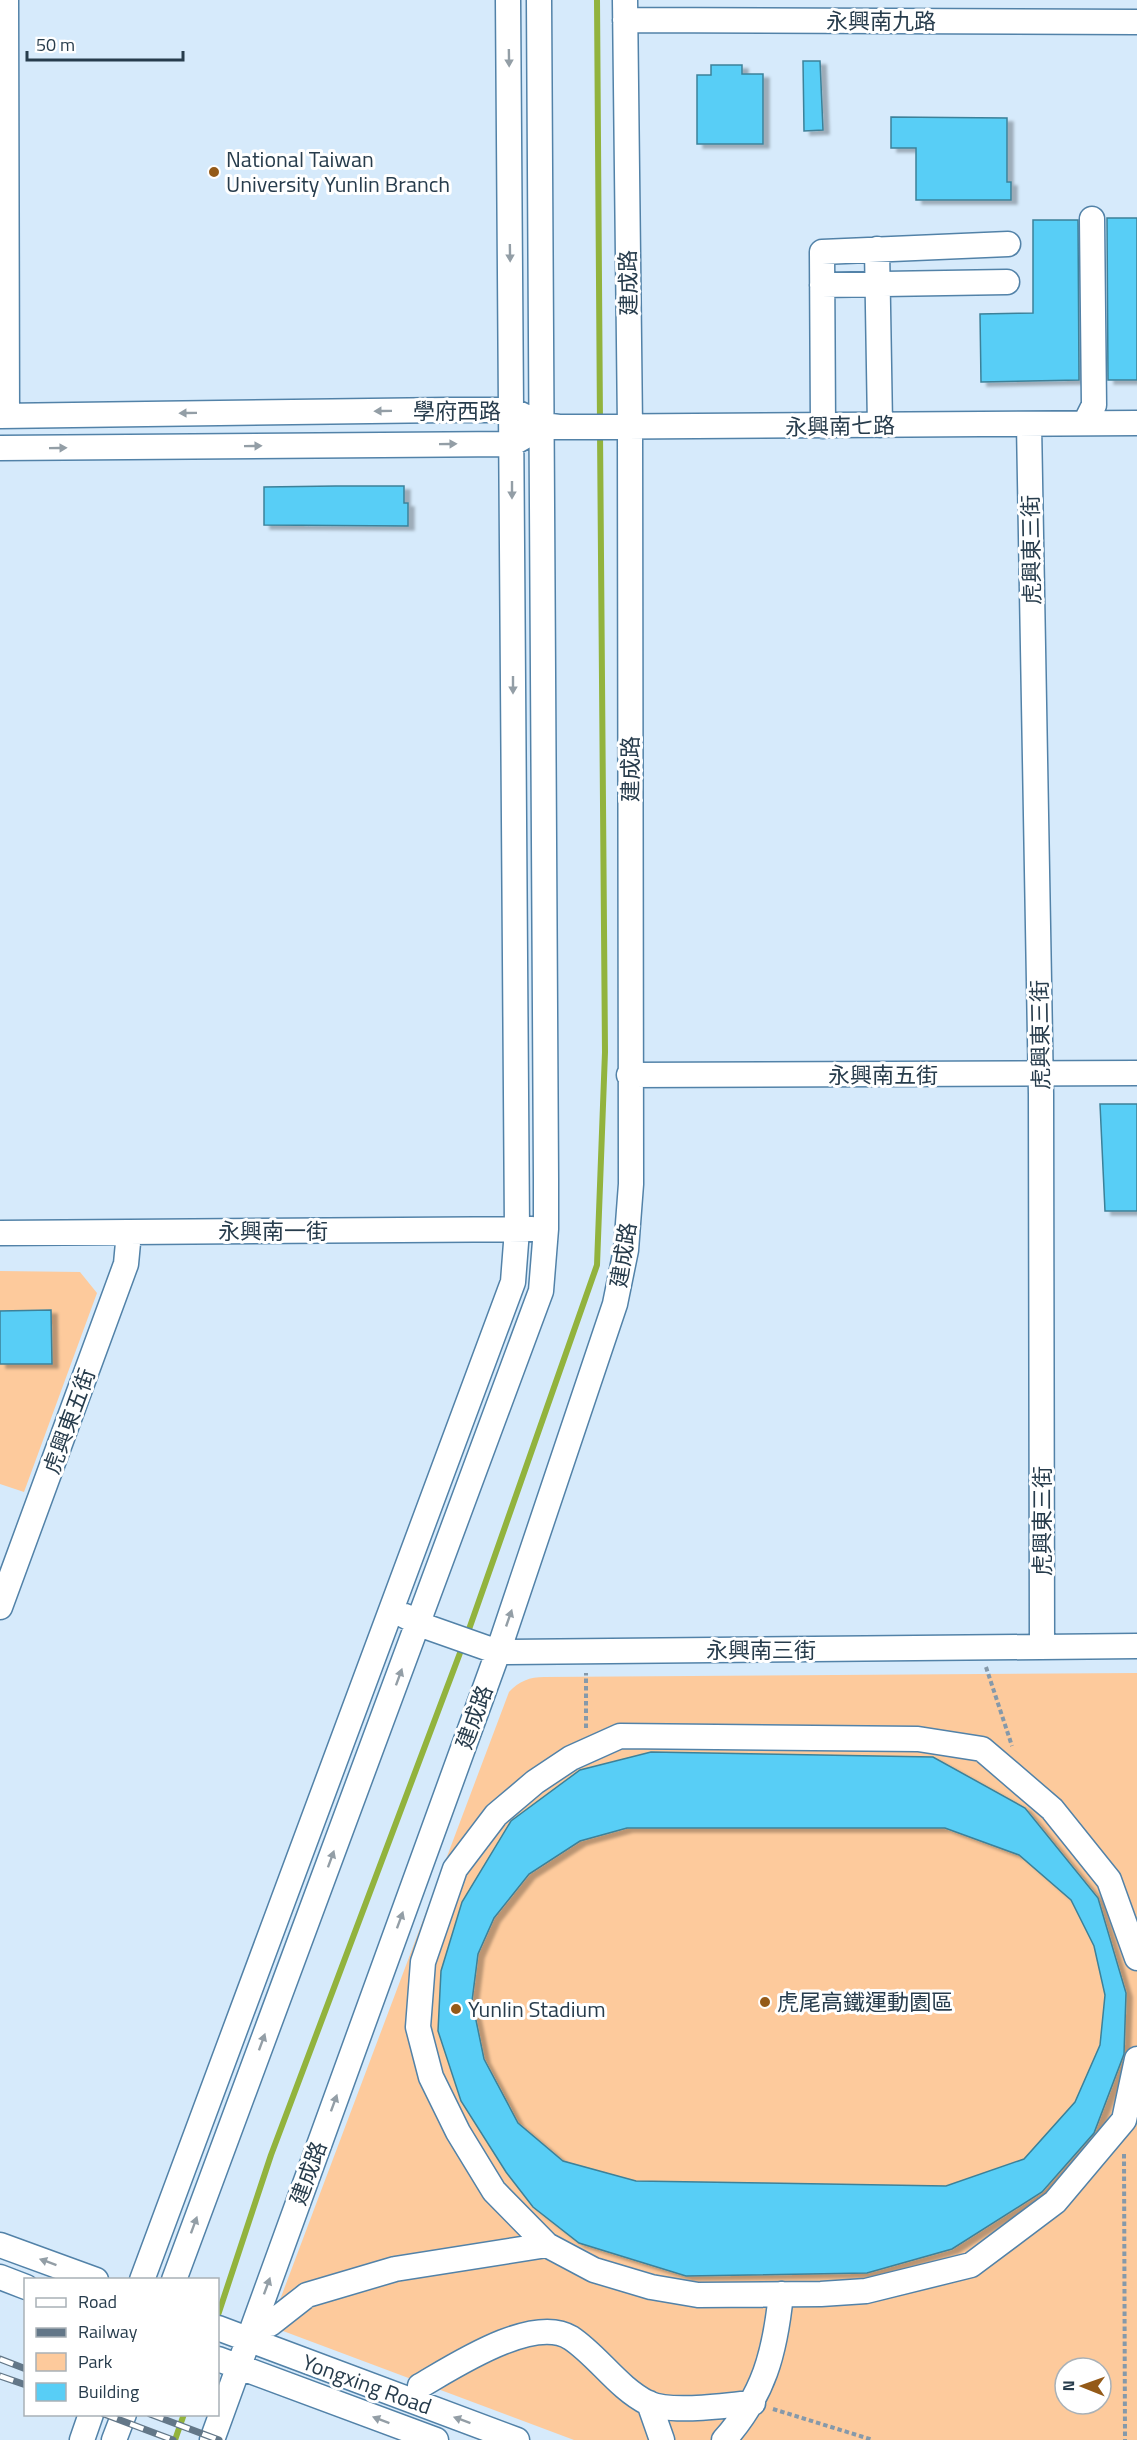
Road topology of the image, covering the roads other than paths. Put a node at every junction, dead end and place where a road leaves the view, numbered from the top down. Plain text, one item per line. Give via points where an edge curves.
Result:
1 (6, 0) edge
2 (508, 0) edge
3 (539, 0) edge
4 (625, 10) edge
5 (1137, 22) edge
6 (1092, 219) dead end
7 (1008, 244) dead end
8 (877, 249) junction
9 (1007, 282) dead end
10 (878, 284) junction
11 (822, 285) junction
12 (512, 410) junction
13 (4, 416) edge
14 (1085, 423) junction
15 (1137, 423) edge
16 (1029, 424) junction
17 (880, 425) junction
18 (551, 426) junction
19 (823, 426) junction
20 (622, 427) junction
21 (512, 444) junction
22 (0, 448) edge
23 (1137, 1073) edge
24 (629, 1075) junction
25 (1040, 1075) junction
26 (546, 1229) junction
27 (517, 1230) junction
28 (129, 1232) junction
29 (0, 1233) edge
30 (4, 1583) edge
31 (0, 1607) edge
32 (392, 1610) junction
33 (423, 1625) junction
34 (1137, 1646) edge
35 (1042, 1647) junction
36 (490, 1649) junction
37 (1137, 1958) edge
38 (1137, 2059) edge
39 (0, 2245) edge
40 (547, 2245) junction
41 (0, 2277) edge
42 (91, 2278) edge
43 (143, 2278) edge
44 (175, 2278) edge
45 (24, 2285) edge
46 (781, 2294) junction
47 (270, 2324) dead end
48 (234, 2334) edge
49 (228, 2363) edge
50 (420, 2386) dead end
51 (649, 2403) junction
52 (753, 2403) junction
53 (219, 2406) edge
54 (91, 2416) edge
55 (124, 2416) edge
56 (217, 2416) edge
57 (82, 2440) edge
58 (114, 2440) edge
59 (212, 2440) edge
60 (436, 2440) edge
61 (517, 2440) edge
62 (662, 2440) edge
63 (724, 2440) edge

1 - 13 street
2 -> 12 street
3 - 18 street
4 - 5 street, 永興南九路
4 - 20 street, 建成路
6 - 14 street via 1094,405
7 - 8 street
8 - 10 street
8 - 11 street via 822,252
9 - 10 street
10 - 11 street
10 - 17 street
11 - 19 street
12 -> 13 street, 學府西路
12 - 18 street, 學府西路
12 - 21 street
14 - 15 street, 永興南七路
14 - 16 street, 永興南七路
16 - 17 street, 永興南七路
16 - 25 street, 虎興東三街
17 - 19 street, 永興南七路
18 - 20 street, 永興南七路
18 - 21 street, 學府西路
18 - 26 street
19 - 20 street, 永興南七路
20 - 24 street, 建成路
22 -> 21 street, 學府西路
21 -> 27 street
23 - 25 street, 永興南五街
24 - 25 street, 永興南五街
36 -> 24 street, 建成路 via 615,1304 626,1250 631,1184
25 - 35 street, 虎興東三街
26 - 27 street, 永興南一街
26 - 33 street via 541,1291
27 - 28 street, 永興南一街
27 - 32 street via 513,1282
28 - 29 street, 永興南一街
28 - 30 street, 虎興東五街 via 126,1264
30 - 31 street, 虎興東五街
32 - 33 street, 永興南三街
32 - 43 street
33 - 36 street, 永興南三街
44 -> 33 street
34 - 35 street, 永興南三街
35 - 36 street, 永興南三街
48 -> 36 street, 建成路
37 - 40 street via 1109,1880 1052,1809 982,1749 918,1739 620,1736 586,1750 536,1782 496,1815 455,1869 423,1962 418,2026 431,2077 494,2192
38 - 46 street via 1124,2120 1055,2202 971,2265 866,2290
42 -> 39 street
40 - 46 street via 594,2270 651,2287 698,2295
40 - 47 street via 395,2269 308,2295
41 - 45 street
46 - 52 street via 776,2341
48 - 49 street, 建成路
61 -> 48 street, Yongxing Road
49 - 53 street, 建成路
60 -> 49 street, Yongxing Road
50 - 51 street via 502,2340 548,2332 570,2337 609,2374
51 - 52 street via 691,2408
51 - 62 street
52 - 63 street
54 - 57 street
55 - 58 street
56 - 59 street, 建成路

